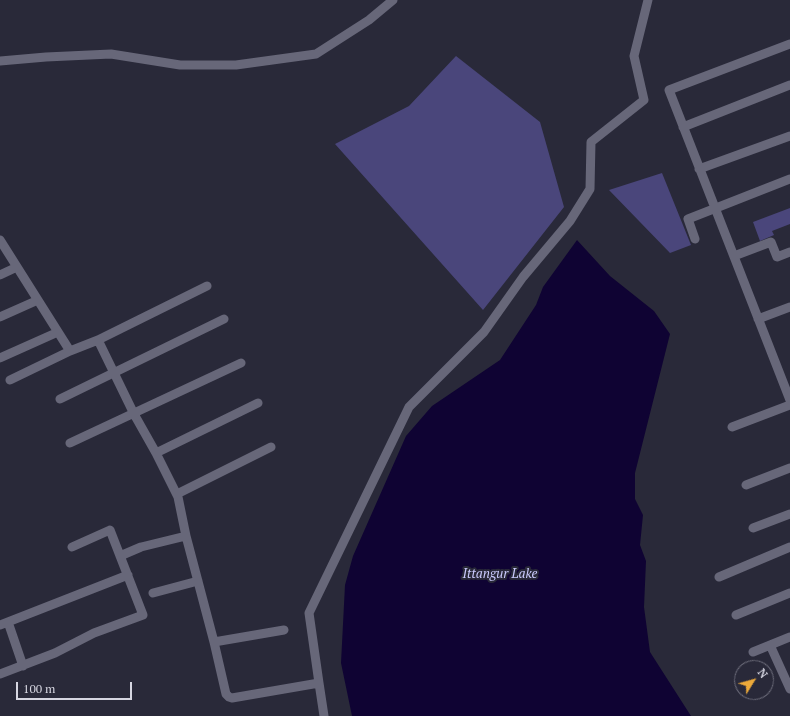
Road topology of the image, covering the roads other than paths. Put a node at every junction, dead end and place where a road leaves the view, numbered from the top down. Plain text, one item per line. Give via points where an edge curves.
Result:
1 (393, 0) edge
2 (648, 0) edge
3 (790, 44) edge
4 (0, 61) edge
5 (790, 85) edge
6 (683, 127) junction
7 (790, 136) edge
8 (699, 169) junction
9 (790, 179) edge
10 (715, 208) junction
11 (695, 239) dead end
12 (0, 240) edge
13 (790, 252) edge
14 (734, 256) junction
15 (17, 268) junction
16 (0, 275) edge
17 (207, 286) dead end
18 (38, 300) junction
19 (790, 307) edge
20 (0, 317) edge
21 (224, 319) dead end
22 (758, 319) junction
23 (58, 332) junction
24 (98, 340) junction
25 (70, 351) junction
26 (0, 358) edge
27 (241, 363) dead end
28 (114, 373) junction
29 (786, 376) edge
30 (10, 380) dead end
31 (60, 399) dead end
32 (790, 400) edge
33 (258, 403) dead end
34 (790, 406) edge
35 (134, 414) junction
36 (732, 427) dead end
37 (70, 443) dead end
38 (271, 447) dead end
39 (156, 453) junction
40 (790, 468) edge
41 (746, 485) dead end
42 (177, 494) junction
43 (790, 514) edge
44 (753, 528) dead end
45 (186, 536) junction
46 (72, 547) dead end
47 (790, 547) edge
48 (120, 556) junction
49 (128, 575) junction
50 (719, 577) dead end
51 (198, 581) junction
52 (153, 593) dead end
53 (790, 593) edge
54 (736, 615) dead end
55 (4, 623) edge
56 (284, 630) dead end
57 (790, 637) edge
58 (214, 642) junction
59 (770, 645) junction
60 (754, 652) dead end
61 (23, 666) junction
62 (0, 674) edge
63 (319, 682) junction
64 (790, 689) edge
65 (324, 716) edge

1 - 4 street via 369,20 316,54 236,65 180,64 111,54
2 - 63 street via 634,56 644,100 591,142 590,189 570,221 523,277 484,332 408,407 310,613
3 - 6 street via 669,90
5 - 6 street
6 - 8 street
7 - 8 street
8 - 10 street
9 - 10 street
10 - 11 street via 688,219
10 - 14 street
12 - 15 street
13 - 14 street via 777,257 771,242
14 - 22 street
15 - 16 street
15 - 18 street
17 - 24 street
18 - 20 street
18 - 23 street
19 - 22 street
21 - 28 street
22 - 29 street
23 - 25 street
23 - 26 street
24 - 25 street
24 - 28 street
25 - 30 street
27 - 35 street
28 - 31 street
28 - 35 street
29 - 32 street
33 - 39 street
34 - 36 street
35 - 37 street
35 - 39 street
38 - 42 street
39 - 42 street
40 - 41 street
42 - 45 street
43 - 44 street
45 - 48 street via 141,547
45 - 51 street
46 - 48 street via 110,530
47 - 50 street
48 - 49 street
49 - 55 street
49 - 61 street via 143,615 94,633
51 - 52 street
51 - 58 street
53 - 54 street
55 - 61 street
56 - 58 street
57 - 59 street
58 - 63 street via 226,694 229,697
59 - 60 street
59 - 64 street
61 - 62 street
63 - 65 street

